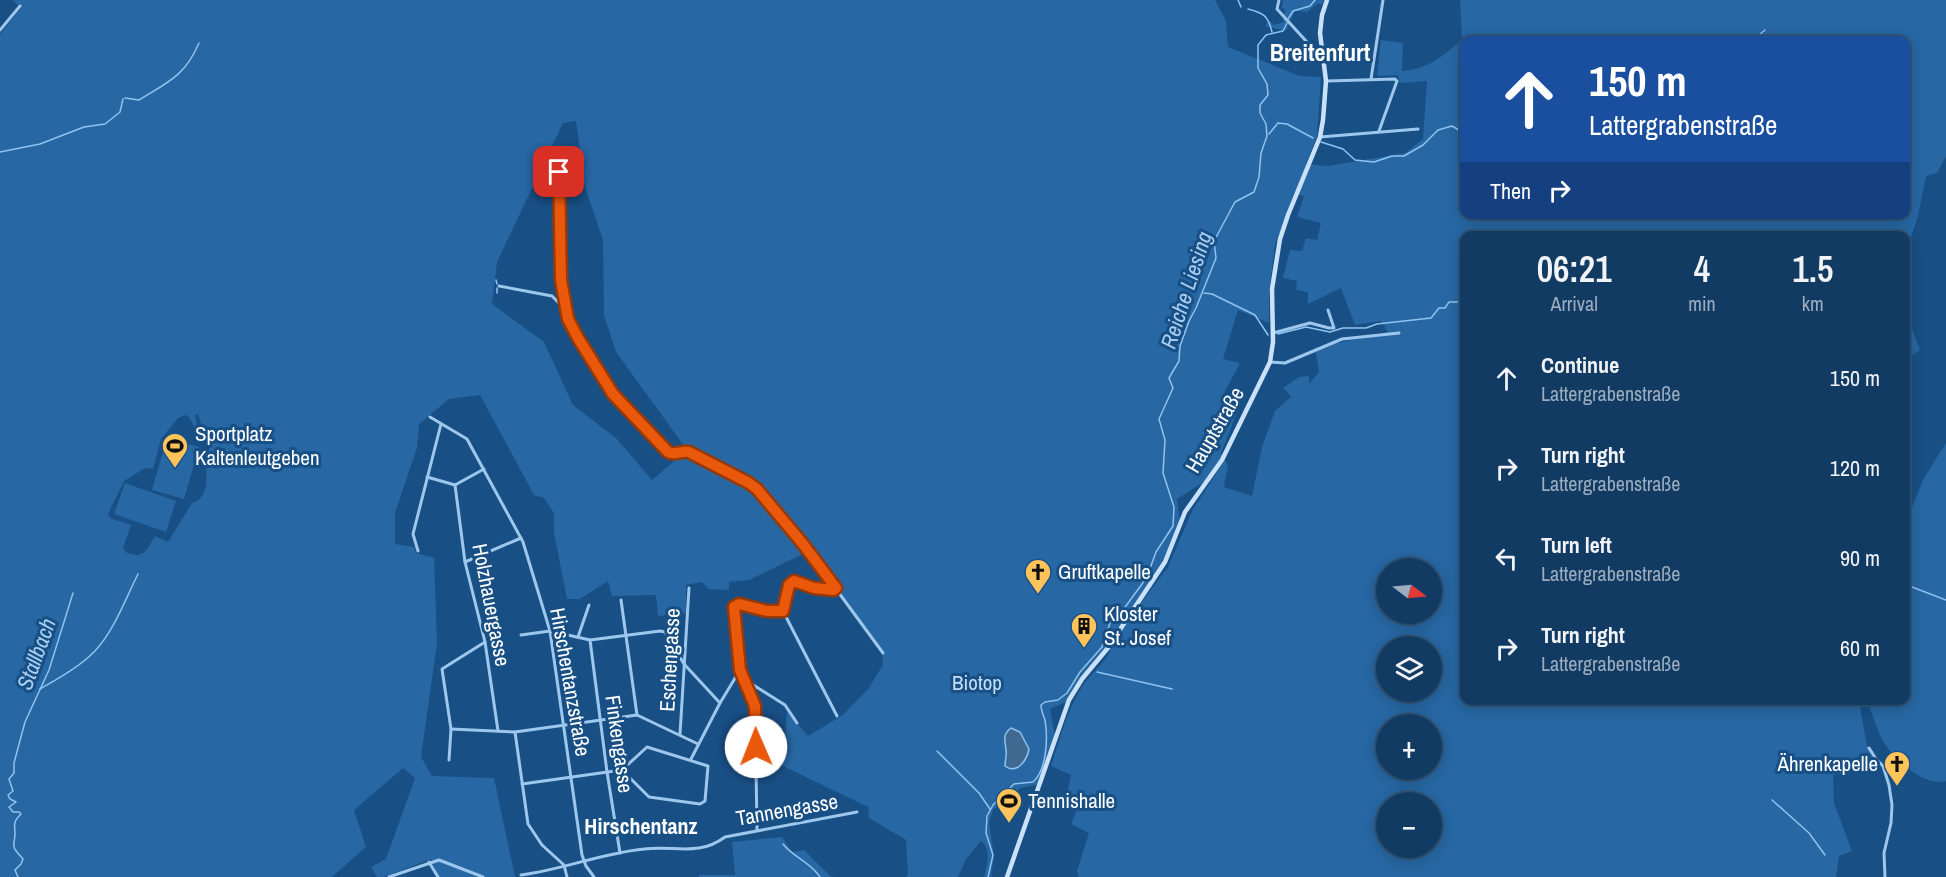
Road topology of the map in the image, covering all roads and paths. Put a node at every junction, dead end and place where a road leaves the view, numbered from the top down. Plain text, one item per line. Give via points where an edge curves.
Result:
1 (1279, 0) edge
2 (1327, 0) edge
3 (1383, 0) edge
4 (20, 6) dead end
5 (0, 30) edge
6 (1322, 54) junction
7 (1371, 79) junction
8 (1326, 81) junction
9 (1418, 129) dead end
10 (1379, 131) junction
11 (1320, 137) junction
12 (563, 157) dead end
13 (499, 286) dead end
14 (554, 296) junction
15 (563, 296) junction
16 (1328, 310) dead end
17 (566, 311) junction
18 (1273, 333) junction
19 (1399, 333) dead end
20 (1270, 362) junction
21 (430, 417) dead end
22 (441, 424) junction
23 (484, 469) junction
24 (427, 477) junction
25 (455, 484) junction
26 (521, 538) junction
27 (418, 551) dead end
28 (465, 562) junction
29 (689, 588) dead end
30 (836, 588) junction
31 (621, 600) dead end
32 (589, 605) dead end
33 (783, 611) junction
34 (550, 631) junction
35 (626, 634) junction
36 (521, 635) dead end
37 (578, 637) junction
38 (590, 640) junction
39 (485, 642) junction
40 (883, 653) dead end
41 (684, 664) junction
42 (740, 670) junction
43 (746, 681) junction
44 (720, 703) junction
45 (637, 716) junction
46 (837, 716) dead end
47 (600, 720) junction
48 (797, 723) dead end
49 (564, 725) junction
50 (451, 729) junction
51 (498, 731) junction
52 (515, 732) junction
53 (680, 734) junction
54 (698, 744) junction
55 (1869, 748) dead end
56 (691, 759) junction
57 (449, 760) dead end
58 (622, 770) junction
59 (607, 772) junction
60 (571, 778) junction
61 (522, 784) junction
62 (857, 812) dead end
63 (757, 829) junction
64 (620, 853) junction
65 (584, 860) junction
66 (429, 862) junction
67 (564, 865) junction
68 (520, 875) dead end
69 (389, 877) edge
70 (438, 877) edge
71 (483, 877) edge
72 (567, 877) edge
73 (594, 877) edge
74 (1007, 877) edge
75 (1885, 877) edge

1 - 6 street via 1277,9
2 - 6 main road, Hauptstraße via 1321,23
3 - 7 street
4 - 5 street
6 - 8 main road, Hauptstraße
7 - 8 street
7 - 10 street via 1396,81
8 - 11 main road, Hauptstraße
9 - 10 street
10 - 11 street
11 - 18 main road, Hauptstraße via 1280,239 1272,289
12 - 15 street via 559,183
13 - 14 street
14 - 15 street
14 - 17 street
15 - 17 street
16 - 18 street via 1334,328 1310,323
17 - 30 street via 608,387 668,452 689,452 753,486
18 - 20 main road, Hauptstraße
19 - 20 street via 1342,339 1285,363
20 - 74 main road, Hauptstraße via 1222,460 1185,512 1165,562 1073,693
21 - 22 street, Hirschentanzstraße
22 - 23 street, Hirschentanzstraße via 467,439
22 - 24 street
23 - 25 street
23 - 26 street, Hirschentanzstraße
24 - 25 street
24 - 27 street via 413,534
25 - 28 street, Holzhauergasse
26 - 28 street
26 - 34 street, Hirschentanzstraße
28 - 39 street, Holzhauergasse
29 - 41 street, Eschengasse
30 - 33 street via 792,582
30 - 40 street
31 - 35 street
32 - 37 street
33 - 42 street via 739,604 734,607
33 - 46 street
34 - 36 street
34 - 37 street
34 - 49 street, Hirschentanzstraße
35 - 38 street
35 - 41 street via 665,632
35 - 45 street
37 - 38 street
38 - 47 street, Finkengasse
39 - 50 street via 442,669
39 - 51 street, Holzhauergasse
41 - 44 street
41 - 53 street, Eschengasse
42 - 43 street
42 - 44 street
43 - 48 street via 785,705
43 - 63 street via 755,706
44 - 54 street
45 - 47 street
45 - 53 street
47 - 49 street
47 - 59 street, Finkengasse
49 - 52 street
49 - 60 street, Hirschentanzstraße
50 - 51 street
50 - 57 street
51 - 52 street
52 - 61 street
53 - 54 street
54 - 56 street
55 - 75 street via 1883,766 1892,805 1884,853
56 - 58 street via 647,747
56 - 58 street via 708,766 705,801 700,804 649,797
58 - 59 street
59 - 60 street
59 - 64 street, Finkengasse
60 - 61 street
60 - 65 street, Hirschentanzstraße
61 - 67 street via 530,827 542,845
62 - 63 street, Tannengasse
63 - 64 street, Tannengasse via 725,837 702,849 645,848
64 - 65 street, Tannengasse
65 - 67 street, Tannengasse
65 - 73 street, Hirschentanzstraße
66 - 69 street
66 - 70 street
66 - 71 street via 442,860
67 - 68 street, Tannengasse
67 - 72 street

